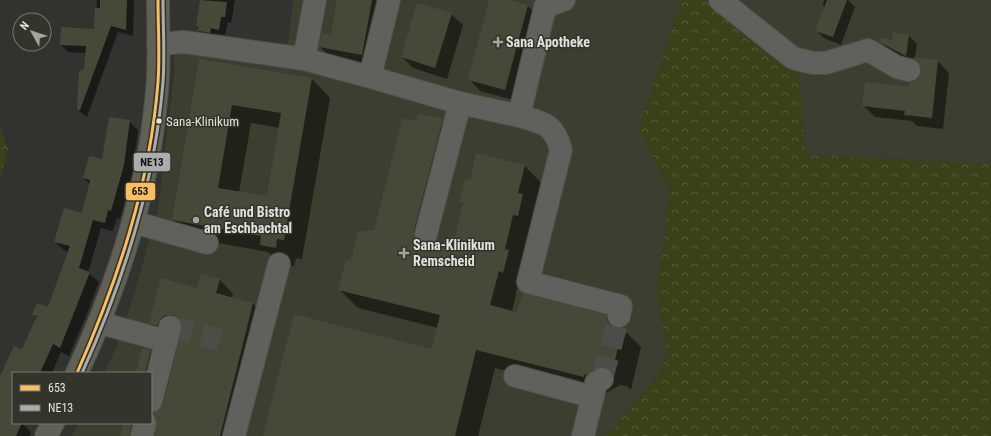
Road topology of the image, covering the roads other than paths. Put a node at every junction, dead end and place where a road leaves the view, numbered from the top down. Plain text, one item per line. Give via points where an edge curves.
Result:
1 (158, 0) edge
2 (315, 0) edge
3 (389, 0) edge
4 (720, 0) edge
5 (550, 2) edge
6 (158, 44) junction
7 (304, 59) junction
8 (909, 70) dead end
9 (370, 77) junction
10 (460, 104) junction
11 (519, 116) junction
12 (133, 222) junction
13 (426, 234) dead end
14 (207, 243) dead end
15 (279, 264) dead end
16 (619, 316) dead end
17 (100, 323) junction
18 (77, 372) edge
19 (515, 376) dead end
20 (152, 397) edge
21 (52, 424) edge
22 (145, 424) edge
23 (236, 435) edge
24 (46, 436) edge
25 (142, 436) edge
26 (583, 436) edge

1 - 6 main road
2 - 7 lane
3 - 9 lane
4 - 8 lane via 793,58 812,63 826,63 868,50 897,67
5 - 11 lane
6 - 7 lane via 184,42
6 - 12 main road via 157,90 149,154
7 - 9 lane
9 - 10 lane
10 - 11 lane
10 - 13 lane
11 - 16 lane via 547,125 557,136 561,150 528,282 621,306
12 - 14 lane
12 - 17 main road via 130,238
15 - 23 lane
17 - 18 main road
17 - 20 lane via 168,334
19 - 26 lane via 598,388
21 - 24 main road
22 - 25 lane

